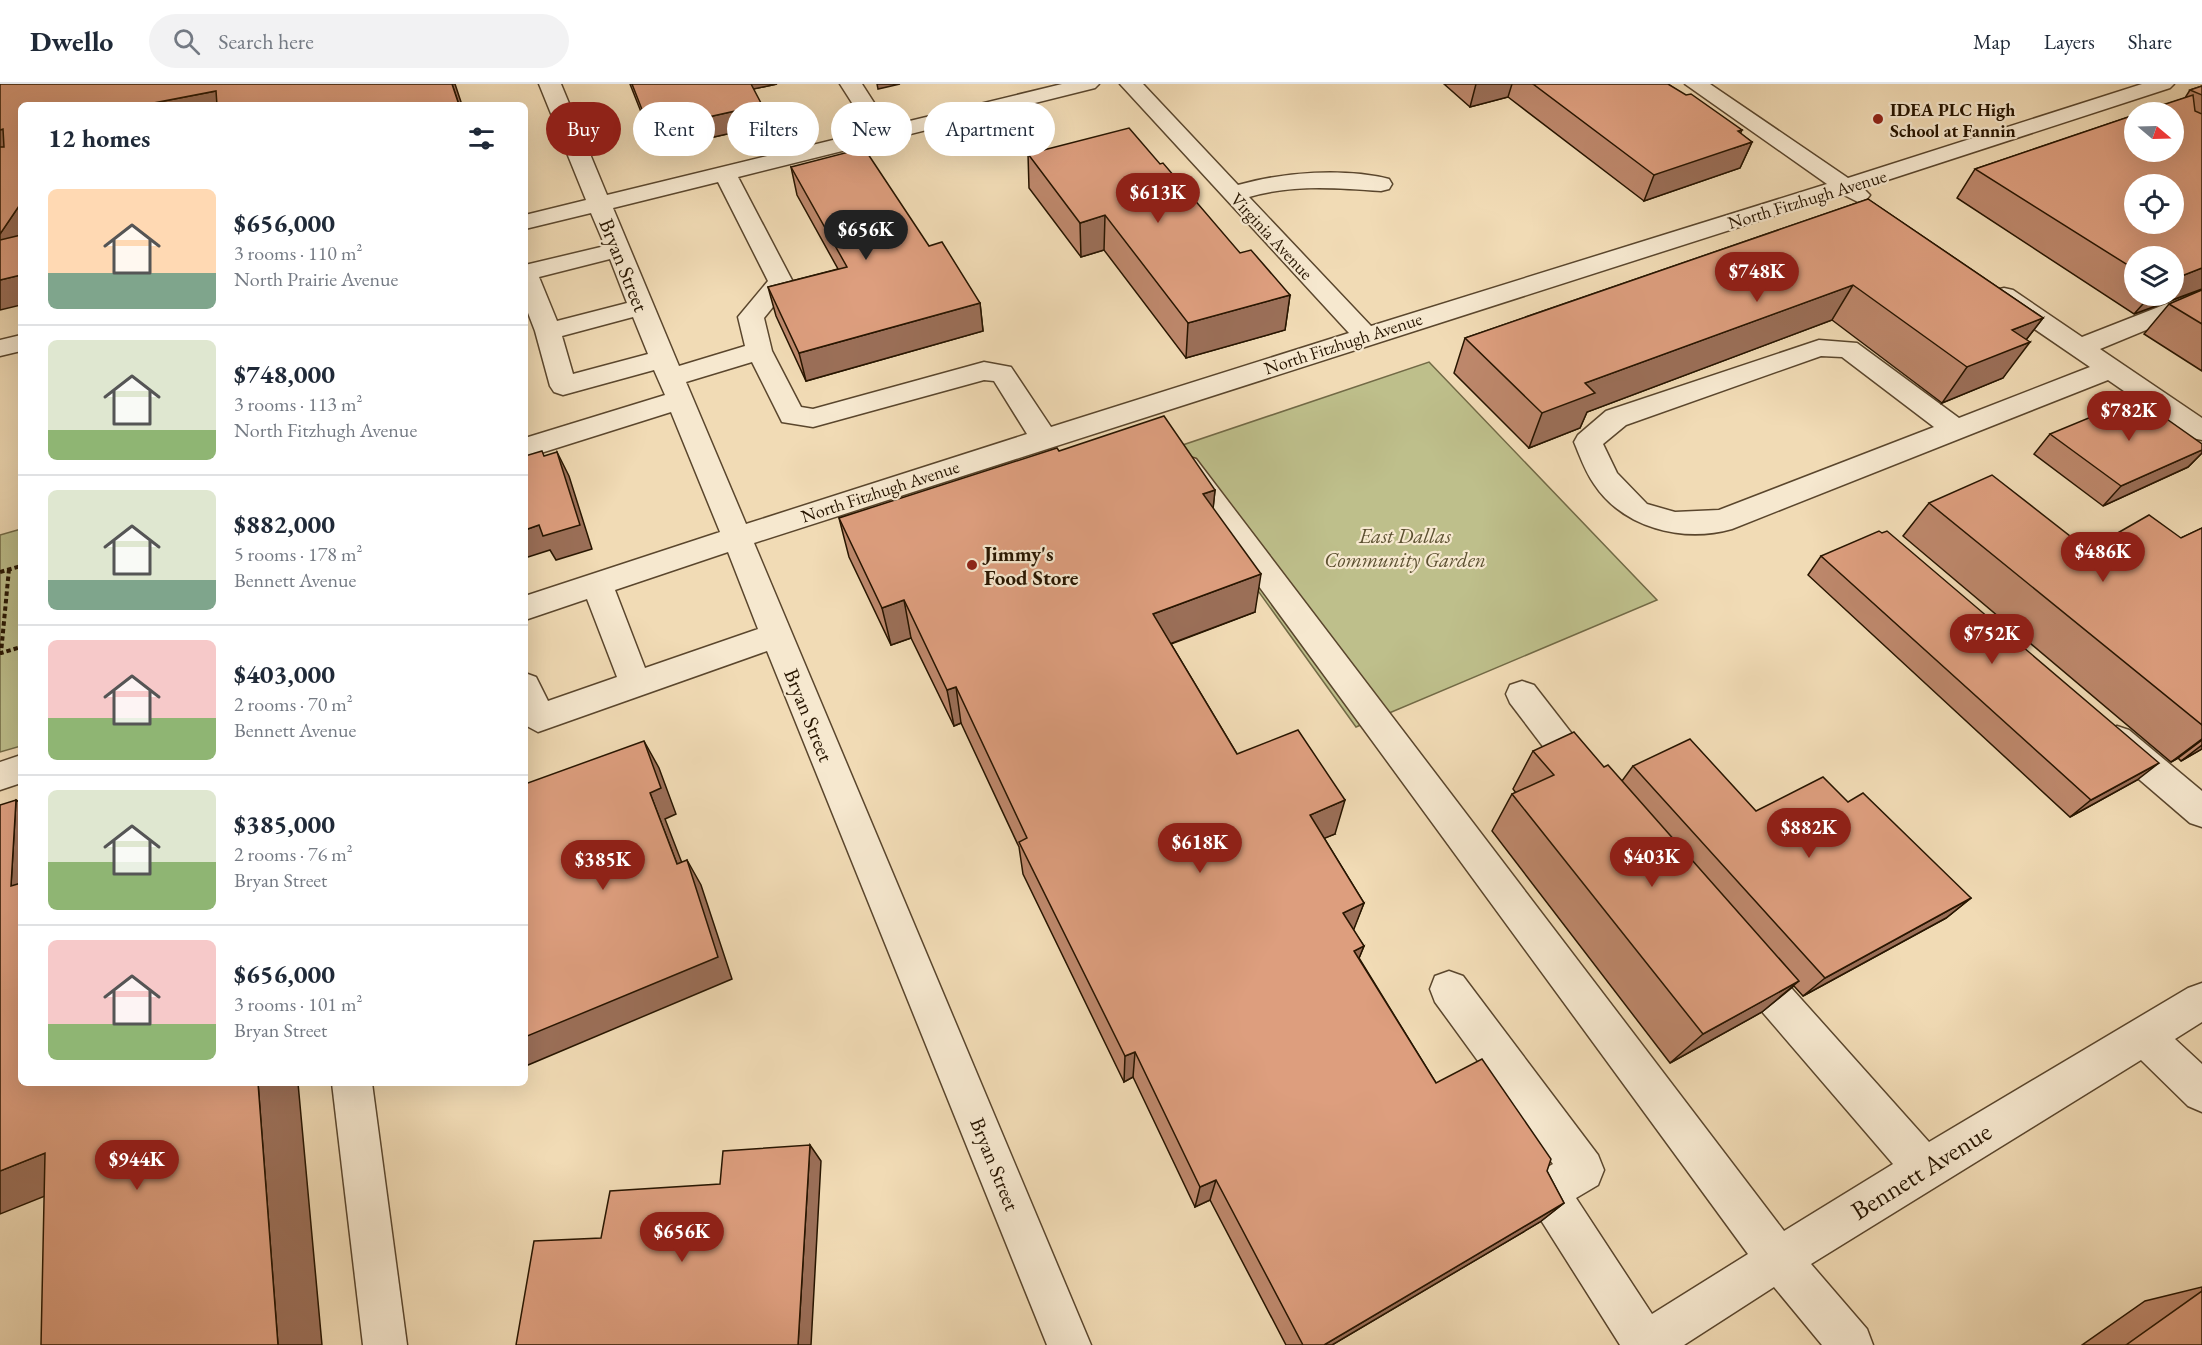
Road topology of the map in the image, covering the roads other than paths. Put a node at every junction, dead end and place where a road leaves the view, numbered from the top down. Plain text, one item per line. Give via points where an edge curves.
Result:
1 (550, 84) edge
2 (851, 84) edge
3 (1088, 84) edge
4 (1131, 84) edge
5 (1696, 84) edge
6 (2157, 85) edge
7 (2118, 99) junction
8 (863, 102) edge
9 (2124, 102) edge
10 (912, 127) edge
11 (831, 147) edge
12 (725, 173) junction
13 (1381, 184) dead end
14 (1846, 187) junction
15 (1233, 194) junction
16 (598, 203) junction
17 (1876, 208) edge
18 (528, 221) edge
19 (618, 250) junction
20 (528, 272) edge
21 (528, 281) edge
22 (1983, 281) edge
23 (2202, 298) edge
24 (641, 307) junction
25 (548, 331) junction
26 (1365, 335) junction
27 (18, 344) edge
28 (0, 348) edge
29 (2080, 348) junction
30 (759, 351) junction
31 (2111, 369) junction
32 (671, 379) junction
33 (1157, 426) junction
34 (1957, 431) junction
35 (2202, 431) edge
36 (1044, 438) junction
37 (528, 447) edge
38 (736, 537) junction
39 (597, 584) junction
40 (528, 607) edge
41 (776, 634) junction
42 (635, 683) junction
43 (528, 693) edge
44 (1522, 694) dead end
45 (2094, 720) edge
46 (18, 770) edge
47 (0, 776) edge
48 (1610, 806) edge
49 (2202, 812) edge
50 (1725, 939) edge
51 (1449, 989) dead end
52 (2202, 1001) edge
53 (2144, 1036) junction
54 (352, 1086) edge
55 (2202, 1092) edge
56 (1924, 1168) junction
57 (1779, 1259) junction
58 (1657, 1341) edge
59 (386, 1345) edge
60 (1069, 1345) edge
61 (1851, 1345) edge

1 - 16 street, Bryan Street
2 - 8 street
3 - 10 street
4 - 15 street, Virginia Avenue
5 - 14 street
6 - 7 street, North Fitzhugh Avenue
7 - 9 street
7 - 14 street, North Fitzhugh Avenue
11 - 12 street
12 - 16 street
12 - 30 street via 781,282 751,317
13 - 15 street via 1274,182
14 - 17 street
14 - 26 street, North Fitzhugh Avenue
15 - 26 street, Virginia Avenue
16 - 18 street
16 - 19 street, Bryan Street
19 - 20 street
19 - 24 street, Bryan Street
21 - 25 street
22 - 29 street
23 - 29 street
24 - 25 street
24 - 32 street, Bryan Street
25 - 32 street via 563,386
26 - 33 street, North Fitzhugh Avenue
27 - 28 street
29 - 31 street
30 - 32 street
30 - 36 street via 792,415 813,418 984,371 1002,373
31 - 34 street
31 - 35 street
32 - 37 street
32 - 38 street, Bryan Street
33 - 36 street, North Fitzhugh Avenue
33 - 57 street
34 - 34 street via 1722,520 1674,523 1637,511 1605,479 1588,442 1616,418 1819,348 1855,354
36 - 38 street, North Fitzhugh Avenue
38 - 39 street, North Fitzhugh Avenue
38 - 41 street, Bryan Street
39 - 40 street, North Fitzhugh Avenue
39 - 42 street
41 - 42 street
41 - 60 street, Bryan Street
42 - 43 street via 538,718
44 - 48 street
45 - 49 street
46 - 47 street
50 - 56 street
51 - 58 street via 1583,1170 1547,1191
52 - 53 street, Bennett Avenue
53 - 55 street
53 - 56 street, Bennett Avenue
54 - 59 street
56 - 57 street, Bennett Avenue
57 - 58 street, Bennett Avenue
57 - 61 street

